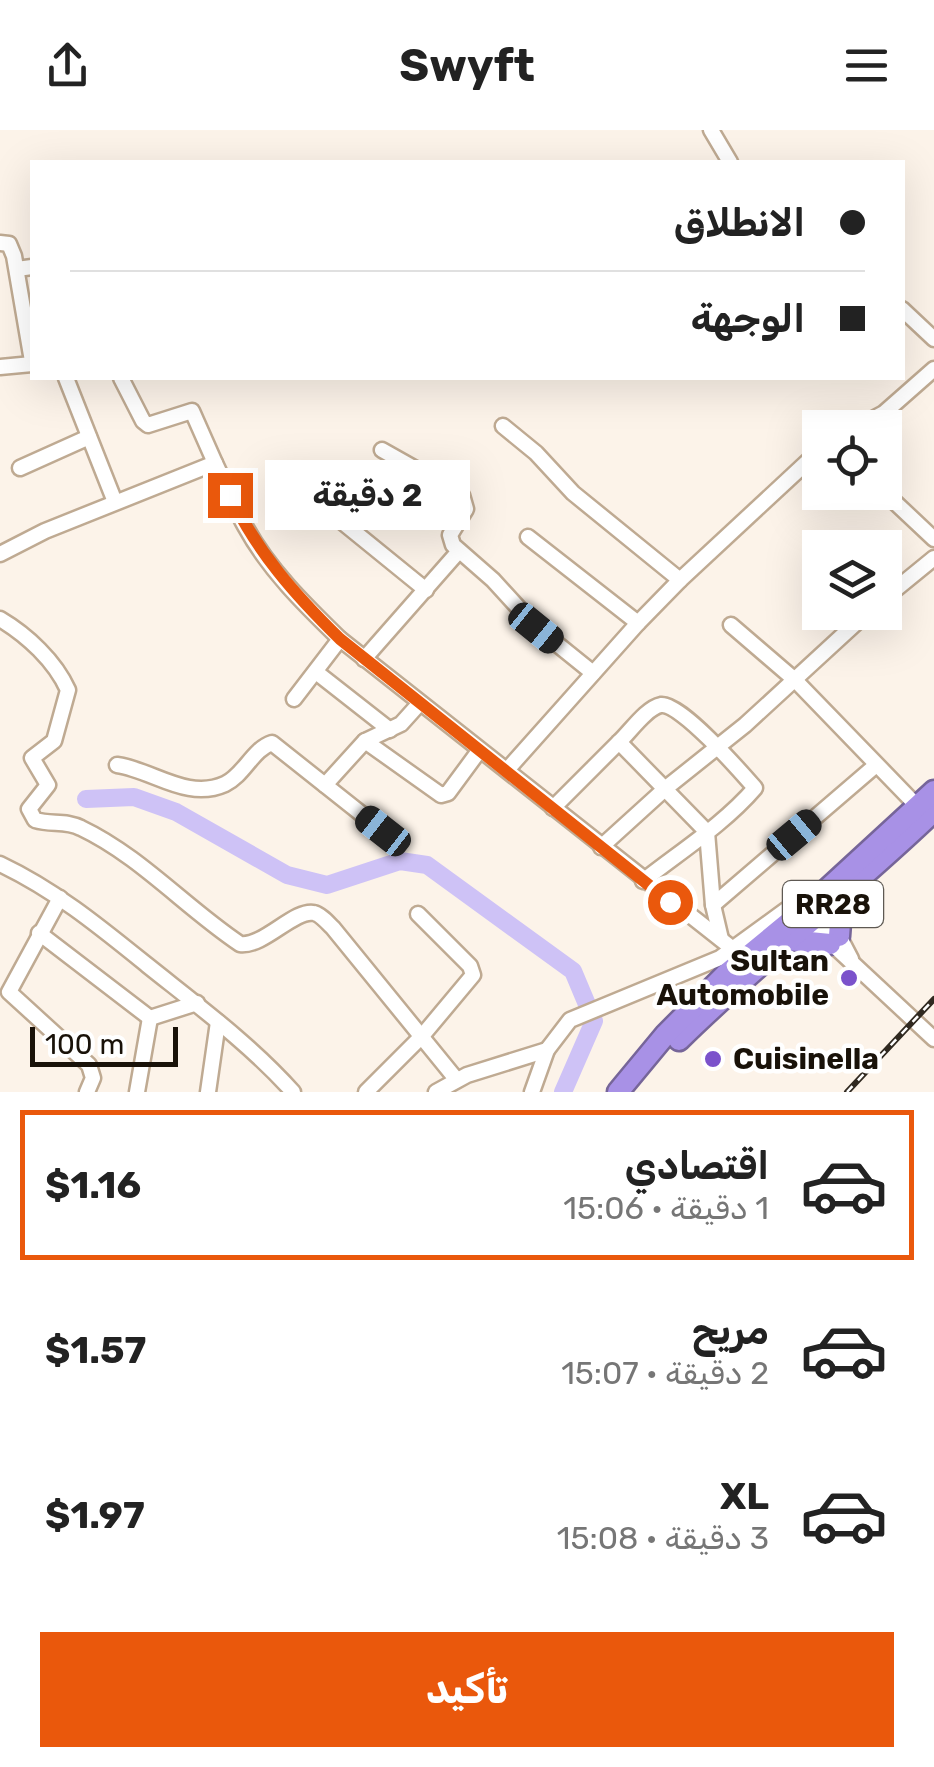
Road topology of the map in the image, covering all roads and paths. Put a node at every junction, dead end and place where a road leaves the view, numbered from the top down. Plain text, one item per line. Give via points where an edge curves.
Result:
1 (712, 130) edge
2 (729, 160) edge
3 (0, 243) edge
4 (25, 268) edge
5 (905, 312) edge
6 (28, 314) edge
7 (934, 339) edge
8 (30, 363) edge
9 (0, 368) edge
10 (934, 369) edge
11 (67, 380) edge
12 (122, 380) edge
13 (886, 410) edge
14 (503, 426) dead end
15 (89, 436) junction
16 (382, 450) dead end
17 (215, 463) junction
18 (802, 467) edge
19 (20, 468) dead end
20 (116, 502) junction
21 (902, 509) edge
22 (330, 512) dead end
23 (528, 537) dead end
24 (934, 539) edge
25 (459, 551) junction
26 (0, 554) edge
27 (934, 558) edge
28 (680, 580) junction
29 (902, 584) edge
30 (426, 590) junction
31 (0, 618) edge
32 (638, 622) junction
33 (730, 625) dead end
34 (849, 630) edge
35 (340, 639) junction
36 (364, 660) junction
37 (316, 672) junction
38 (593, 672) junction
39 (795, 680) junction
40 (294, 698) dead end
41 (419, 704) junction
42 (390, 730) junction
43 (366, 741) junction
44 (619, 742) junction
45 (716, 746) junction
46 (478, 751) junction
47 (117, 765) dead end
48 (876, 766) junction
49 (508, 770) junction
50 (325, 785) junction
51 (666, 788) junction
52 (934, 791) edge
53 (553, 808) junction
54 (926, 809) edge
55 (383, 831) dead end
56 (707, 832) junction
57 (601, 847) junction
58 (0, 864) edge
59 (643, 881) junction
60 (842, 896) junction
61 (60, 898) junction
62 (713, 904) junction
63 (807, 913) junction
64 (418, 914) dead end
65 (39, 934) junction
66 (788, 940) junction
67 (834, 940) junction
68 (727, 944) junction
69 (197, 1004) junction
70 (150, 1018) junction
71 (218, 1022) junction
72 (422, 1036) junction
73 (934, 1039) edge
74 (547, 1050) junction
75 (456, 1079) junction
76 (87, 1092) edge
77 (136, 1092) edge
78 (208, 1092) edge
79 (293, 1092) edge
80 (366, 1092) edge
81 (436, 1092) edge
82 (532, 1092) edge
83 (618, 1092) edge
84 (634, 1092) edge

1 - 2 street
3 - 4 street via 9,244
4 - 6 street
5 - 7 street
8 - 9 street
10 - 13 street
11 - 15 street
12 - 17 street via 148,424 192,410
14 - 28 street
15 - 19 street
15 - 20 street
16 - 25 street via 466,500 450,535
17 - 20 street
17 - 35 street via 264,557
18 - 28 street
20 - 26 street
21 - 24 street
22 - 30 street
23 - 32 street
25 - 30 street
25 - 38 street via 536,628
27 - 29 street
28 - 32 street
30 - 36 street
31 - 72 street via 48,660 68,690 54,741 32,758 48,788 28,808 35,820 81,828 240,944 251,945 306,914 318,915
32 - 38 street
33 - 39 street
34 - 39 street
35 - 36 street
35 - 37 street
36 - 41 street
37 - 40 street
37 - 42 street
38 - 49 street
39 - 45 street
39 - 48 street
41 - 42 street
41 - 46 street
42 - 43 street
43 - 46 street via 442,795
43 - 50 street
44 - 45 street via 660,705 676,709
44 - 51 street
44 - 53 street
45 - 51 street
45 - 56 street via 755,788
46 - 49 street
47 - 50 street via 182,788 215,786 272,743
48 - 54 street
48 - 62 street
49 - 53 street
50 - 55 street
51 - 56 street
51 - 57 street
52 - 54 highway, RR28
53 - 57 street
54 - 60 highway, RR28
54 - 63 highway, RR28
56 - 59 street
56 - 62 street
57 - 59 street
58 - 61 street
59 - 68 street
60 - 63 highway, RR28
60 - 67 highway
61 - 65 street
61 - 69 street
62 - 68 street
63 - 66 highway, RR28
63 - 67 street
63 - 68 street via 786,910
63 - 83 highway, RR28 via 725,974
64 - 72 street via 474,975
65 - 70 street
65 - 76 street via 9,992 88,1066 93,1078
66 - 67 highway
66 - 84 highway, RR28
67 - 73 street
68 - 74 street via 720,958 570,1020
69 - 70 street
69 - 71 street
70 - 77 street
71 - 78 street
71 - 79 street
72 - 75 street
72 - 80 street
74 - 75 street
74 - 82 street
75 - 81 street

